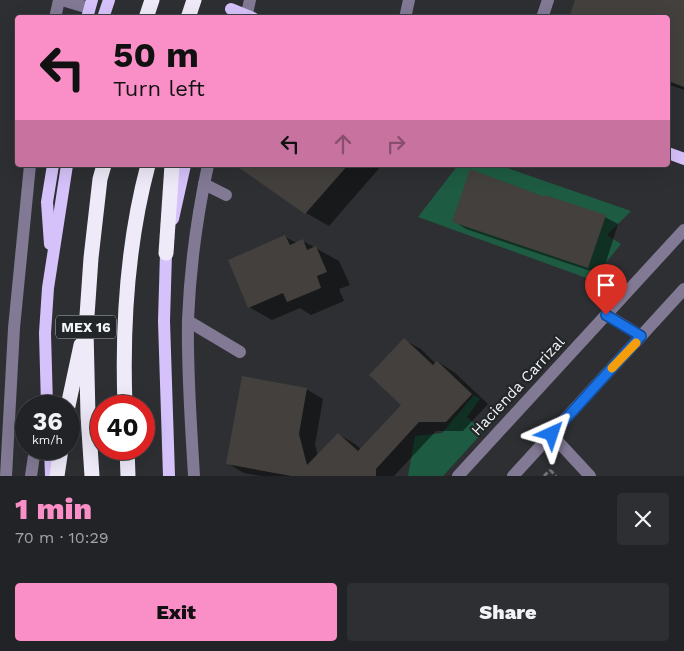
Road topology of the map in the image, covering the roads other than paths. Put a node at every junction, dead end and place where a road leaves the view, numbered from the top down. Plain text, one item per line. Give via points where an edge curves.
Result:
1 (60, 0) edge
2 (108, 0) edge
3 (152, 0) edge
4 (194, 0) edge
5 (250, 0) edge
6 (409, 0) edge
7 (548, 0) edge
8 (89, 9) edge
9 (231, 9) edge
10 (56, 15) edge
11 (104, 15) edge
12 (147, 15) edge
13 (189, 15) edge
14 (244, 15) edge
15 (248, 15) edge
16 (406, 15) edge
17 (543, 15) edge
18 (670, 154) edge
19 (684, 159) edge
20 (30, 167) edge
21 (52, 167) edge
22 (67, 167) edge
23 (148, 167) edge
24 (172, 167) edge
25 (185, 167) edge
26 (208, 167) edge
27 (102, 172) edge
28 (204, 184) junction
29 (226, 195) dead end
30 (684, 230) edge
31 (166, 253) junction
32 (52, 262) junction
33 (684, 289) edge
34 (606, 315) junction
35 (188, 321) junction
36 (86, 330) junction
37 (641, 336) junction
38 (240, 352) dead end
39 (47, 395) edge
40 (70, 395) edge
41 (125, 395) edge
42 (552, 434) junction
43 (4, 460) edge
44 (33, 460) edge
45 (50, 460) edge
46 (59, 460) edge
47 (127, 460) edge
48 (6, 476) edge
49 (31, 476) edge
50 (51, 476) edge
51 (57, 476) edge
52 (92, 476) edge
53 (128, 476) edge
54 (169, 476) edge
55 (194, 476) edge
56 (458, 476) edge
57 (513, 476) edge
58 (590, 476) edge

1 - 8 street
1 - 10 street
2 - 11 main road
3 - 12 highway
4 - 13 highway
5 - 15 street
6 - 16 street
7 - 17 street
9 - 14 main road
18 - 19 main road
20 - 43 street
21 - 32 main road via 47,221
22 - 32 main road
23 - 41 highway, MEX 16 via 129,262 123,353
24 - 31 highway
25 - 31 main road
26 - 28 street
27 - 36 highway, MEX 16
28 - 29 street
28 - 35 street via 194,243
30 - 34 street, Hacienda Carrizal
31 - 54 main road via 164,321
32 - 39 main road via 45,333
33 - 37 street
34 - 37 street
34 - 56 street, Hacienda Carrizal
35 - 38 street
35 - 55 street
36 - 40 highway
36 - 52 highway, MEX 16
37 - 42 street
42 - 57 street
42 - 58 street
43 - 48 street
44 - 49 street
45 - 50 main road
46 - 51 highway
47 - 53 highway

